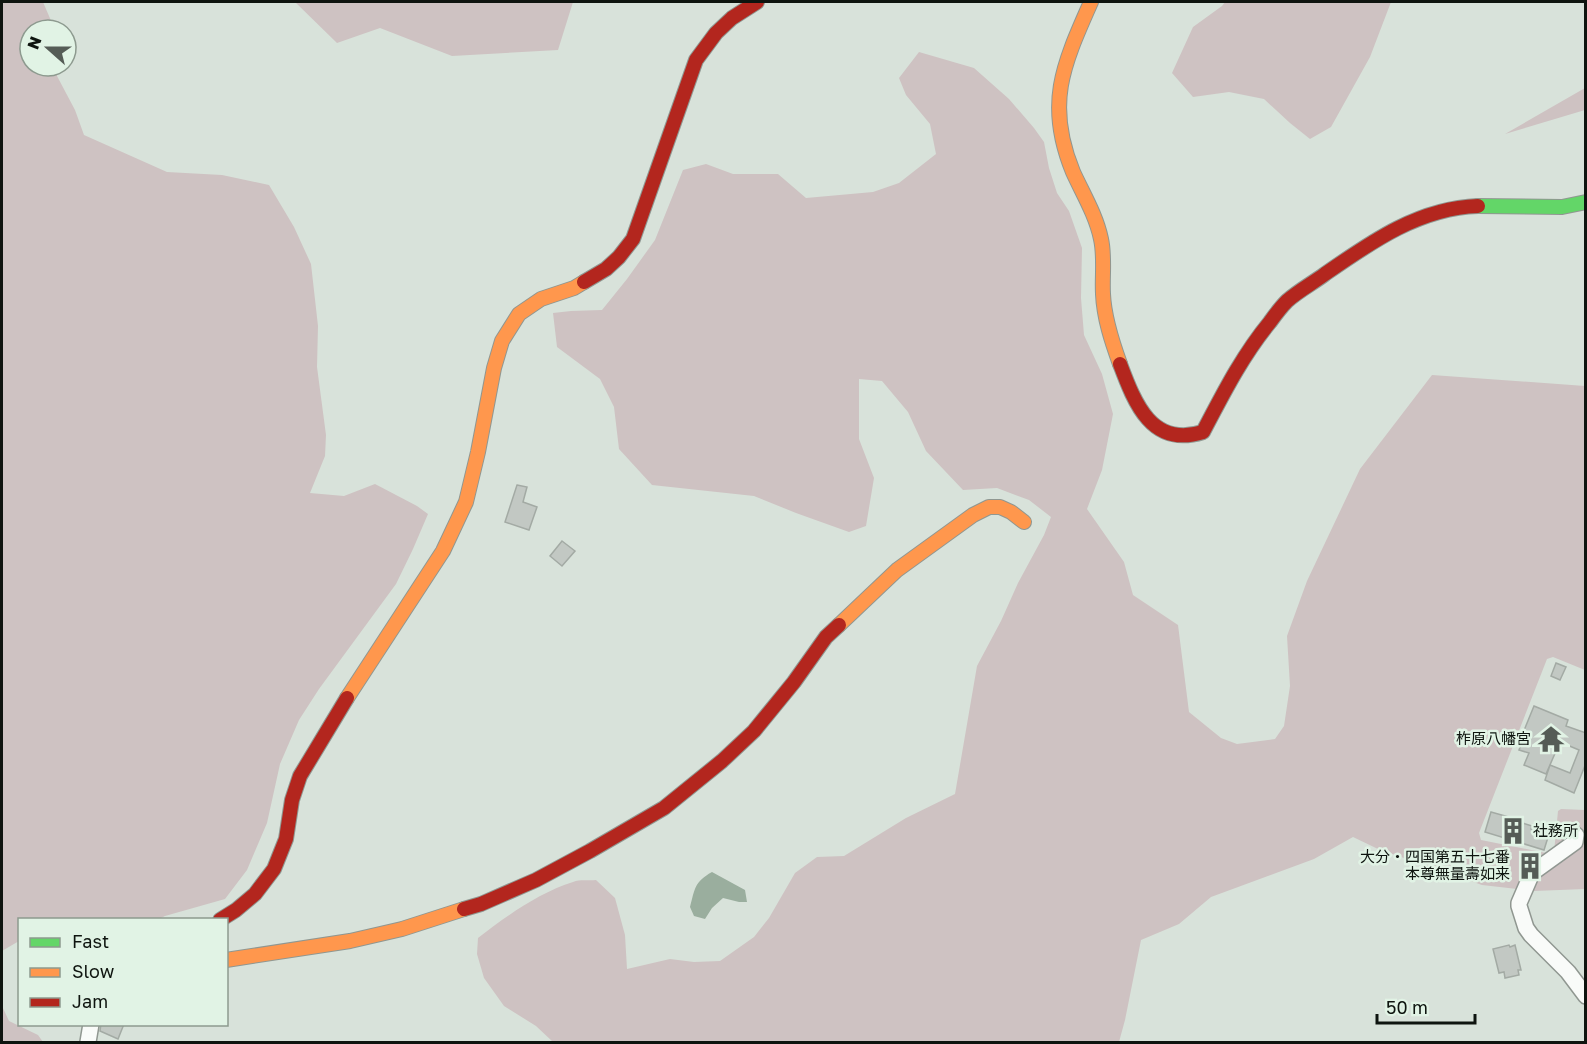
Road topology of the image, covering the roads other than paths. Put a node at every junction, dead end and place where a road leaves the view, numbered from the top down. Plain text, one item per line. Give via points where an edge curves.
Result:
1 (757, 2) edge
2 (1091, 2) edge
3 (1586, 202) edge
4 (1024, 522) dead end
5 (1576, 835) dead end
6 (223, 918) edge
7 (228, 960) edge
8 (1586, 996) edge
9 (91, 1026) edge
10 (87, 1042) edge

1 - 6 street via 716,33 696,60 633,239 620,257 574,288 541,299 519,314 502,341 466,502 443,551 300,776 286,839 274,869 255,894
2 - 3 street via 1060,83 1060,135 1101,237 1110,333 1145,419 1162,432 1179,437 1203,432 1238,366 1287,300 1401,225 1465,206 1562,207
4 - 7 street via 1000,507 989,507 897,570 826,637 754,731 722,761 664,808 590,851 481,904 402,929
5 - 8 street via 1575,842 1532,873 1519,906 1531,935
9 - 10 street

